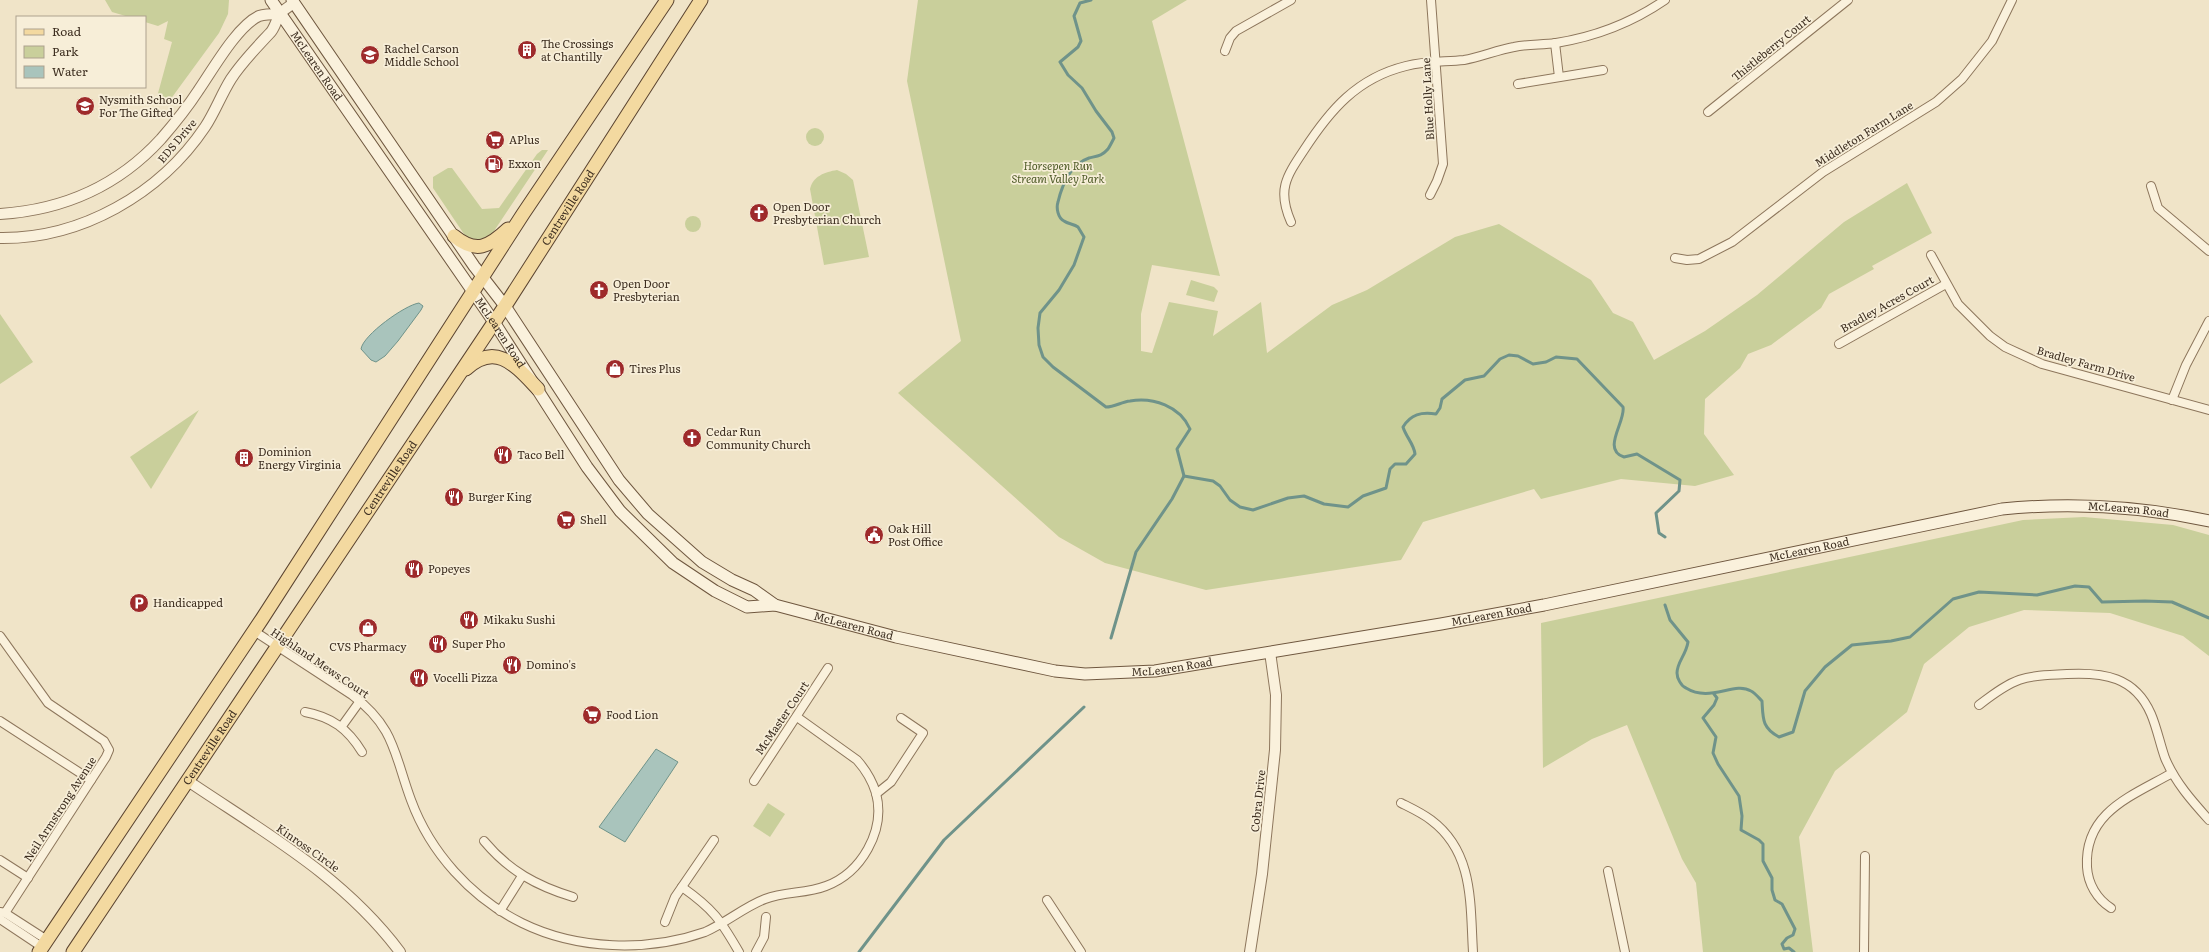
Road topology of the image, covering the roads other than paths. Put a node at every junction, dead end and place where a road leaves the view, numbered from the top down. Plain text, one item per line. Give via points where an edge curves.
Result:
1 (271, 0) edge
2 (667, 0) edge
3 (701, 0) edge
4 (1291, 0) edge
5 (1431, 0) edge
6 (1665, 0) edge
7 (1848, 0) edge
8 (2012, 0) edge
9 (293, 1) edge
10 (280, 14) junction
11 (1555, 43) junction
12 (1225, 52) dead end
13 (1437, 62) junction
14 (1603, 70) dead end
15 (1559, 77) junction
16 (1518, 84) dead end
17 (1708, 112) dead end
18 (2151, 186) dead end
19 (1430, 195) dead end
20 (0, 214) edge
21 (524, 214) junction
22 (1291, 222) dead end
23 (454, 236) junction
24 (0, 238) edge
25 (2209, 251) edge
26 (1931, 255) dead end
27 (1675, 258) dead end
28 (483, 278) junction
29 (1946, 284) junction
30 (473, 292) junction
31 (505, 306) junction
32 (2209, 321) edge
33 (494, 322) junction
34 (1839, 344) dead end
35 (458, 377) junction
36 (538, 389) junction
37 (2172, 400) junction
38 (2209, 410) edge
39 (2209, 521) edge
40 (775, 605) junction
41 (254, 632) junction
42 (1, 641) edge
43 (278, 648) junction
44 (1270, 652) junction
45 (828, 668) dead end
46 (360, 701) junction
47 (1978, 706) dead end
48 (305, 712) dead end
49 (796, 717) junction
50 (901, 718) dead end
51 (0, 721) edge
52 (342, 726) junction
53 (362, 752) dead end
54 (2172, 773) junction
55 (91, 780) junction
56 (754, 780) dead end
57 (188, 781) junction
58 (876, 794) junction
59 (1401, 803) dead end
60 (2209, 820) edge
61 (714, 840) dead end
62 (484, 842) dead end
63 (1865, 856) dead end
64 (0, 860) edge
65 (1608, 871) dead end
66 (522, 876) junction
67 (28, 878) junction
68 (682, 887) junction
69 (573, 897) dead end
70 (1047, 900) dead end
71 (2111, 908) dead end
72 (500, 911) junction
73 (1, 917) edge
74 (766, 917) dead end
75 (665, 922) dead end
76 (722, 923) junction
77 (43, 946) edge
78 (602, 950) edge
79 (73, 952) edge
80 (400, 952) edge
81 (739, 952) edge
82 (756, 952) edge
83 (1081, 952) edge
84 (1250, 952) edge
85 (1473, 952) edge
86 (1625, 952) edge
87 (1864, 952) edge

1 - 10 main road, McLearen Road
2 - 21 main road
3 - 31 main road, Centreville Road
4 - 12 street via 1236,31 1230,38
5 - 13 street, Blue Holly Lane
6 - 11 street via 1634,18 1594,34
7 - 17 street, Thistleberry Court
8 - 27 street, Middleton Farm Lane via 1992,41 1962,78 1936,102 1823,172 1732,242 1699,259
9 - 10 street, EDS Drive
9 - 23 main road, McLearen Road
10 - 20 street, EDS Drive via 261,15 248,25 226,50 185,110 160,139 126,170 72,200 32,211
10 - 24 street, EDS Drive via 271,32 248,56 231,80 205,127 176,164 158,180 117,207 77,226 35,237
10 - 30 main road, McLearen Road
11 - 13 street via 1514,47 1466,59
11 - 15 street
13 - 19 street, Blue Holly Lane via 1443,164
13 - 22 street via 1408,65 1380,76 1338,103 1322,122 1291,170 1284,189 1284,206
14 - 15 street
15 - 16 street
18 - 25 street via 2158,208
21 - 23 main road via 495,242 482,247 464,244
21 - 28 main road
23 - 28 main road, McLearen Road
26 - 29 street, Bradley Farm Drive
28 - 30 main road
28 - 31 main road, McLearen Road
29 - 34 street, Bradley Acres Court
29 - 37 street, Bradley Farm Drive via 1958,304 1990,336 2026,357 2042,364
30 - 33 main road, McLearen Road
30 - 41 main road
31 - 33 main road, Centreville Road
31 - 40 main road, McLearen Road via 603,457 634,499 702,562 754,590
32 - 37 street via 2186,365
33 - 35 main road, Centreville Road
33 - 36 main road, McLearen Road
35 - 36 main road via 474,361 494,356 504,358
35 - 43 main road, Centreville Road
36 - 40 main road, McLearen Road via 604,491 635,527 674,563 715,592 747,607
37 - 38 street, Bradley Farm Drive
39 - 44 main road, McLearen Road via 2171,513 2103,505 2002,509 1487,616
40 - 44 main road, McLearen Road via 896,637 1070,673 1155,671
41 - 43 street, Highland Mews Court
41 - 77 main road
42 - 55 street, Neil Armstrong Avenue via 48,703 107,745 108,755
43 - 46 street, Highland Mews Court
43 - 57 main road, Centreville Road
44 - 84 street, Cobra Drive via 1276,695 1275,750 1262,874
45 - 49 street, McMaster Court
46 - 52 street
46 - 72 street, Highland Mews Court via 378,718 392,741 411,801 433,844 462,880
47 - 54 street via 2020,678 2080,673 2108,676 2128,686 2147,706
48 - 52 street via 325,717
49 - 56 street, McMaster Court
49 - 58 street, Highland Mews Court via 857,760 868,775
50 - 58 street via 923,733 891,782
51 - 55 street
52 - 53 street
54 - 60 street
54 - 71 street via 2116,805 2099,821 2092,833 2087,857 2090,880 2099,898
55 - 67 street, Neil Armstrong Avenue
57 - 79 main road, Centreville Road
57 - 80 street, Kinross Circle via 324,873 357,901
58 - 76 street, Highland Mews Court via 877,815 872,839 863,859 855,868 825,886 765,899
59 - 85 street via 1430,818 1442,828 1459,852 1469,882
61 - 68 street
62 - 66 street
63 - 87 street
64 - 67 street
65 - 86 street
66 - 69 street
66 - 72 street
67 - 73 street, Neil Armstrong Avenue
68 - 75 street via 671,905
68 - 76 street via 707,905
70 - 83 street
72 - 78 street, Highland Mews Court via 542,932
73 - 77 street
74 - 82 street via 764,937
76 - 78 street, Highland Mews Court via 677,942
76 - 81 street

